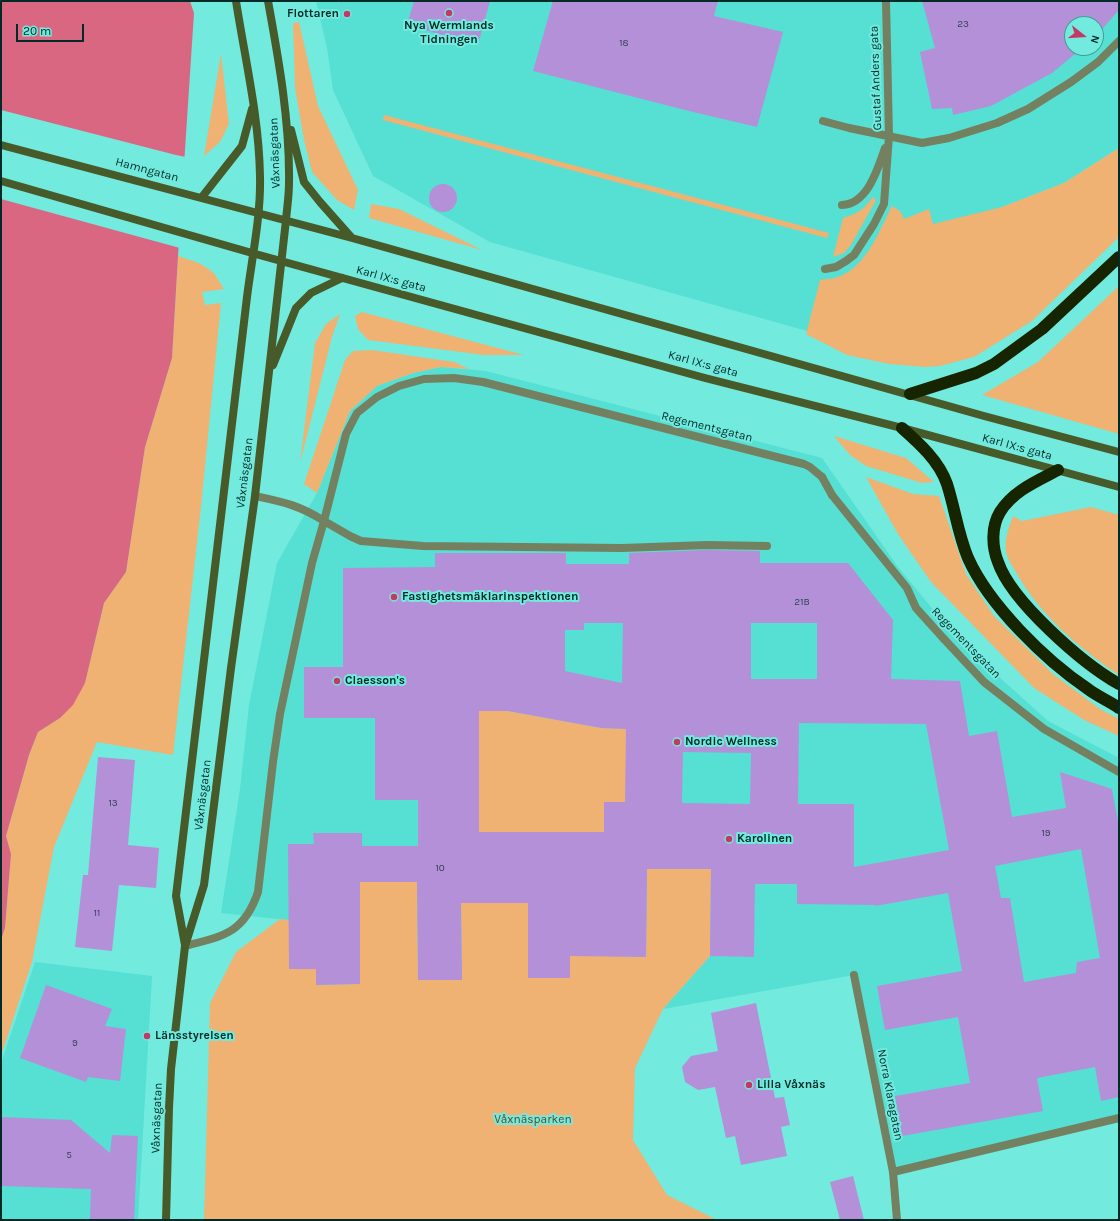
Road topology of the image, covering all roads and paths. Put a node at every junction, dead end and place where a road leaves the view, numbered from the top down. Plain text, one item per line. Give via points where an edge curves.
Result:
1 (236, 1) edge
2 (268, 1) edge
3 (886, 1) edge
4 (1119, 41) edge
5 (253, 106) junction
6 (285, 108) junction
7 (823, 121) dead end
8 (889, 136) junction
9 (1, 144) edge
10 (1, 180) edge
11 (202, 197) junction
12 (842, 205) dead end
13 (259, 213) junction
14 (286, 220) junction
15 (352, 238) junction
16 (252, 253) junction
17 (1119, 257) edge
18 (282, 261) junction
19 (825, 269) dead end
20 (342, 278) junction
21 (269, 375) junction
22 (910, 394) junction
23 (902, 428) junction
24 (1119, 452) edge
25 (1058, 470) junction
26 (1119, 487) edge
27 (255, 496) junction
28 (324, 520) junction
29 (767, 546) dead end
30 (1119, 684) edge
31 (1119, 708) edge
32 (1119, 772) edge
33 (185, 946) junction
34 (854, 975) dead end
35 (1119, 1118) edge
36 (893, 1172) junction
37 (166, 1220) edge
38 (897, 1220) edge

1 - 5 street, Våxnäsgatan
2 - 6 street, Våxnäsgatan
3 - 8 street, Gustaf Anders gata
4 - 8 street, Gustaf Anders gata via 1098,62 1071,82 1028,109 997,123 949,138 922,143
5 - 11 street via 242,146
5 - 13 street, Våxnäsgatan via 260,176
6 - 14 street, Våxnäsgatan via 289,184
6 - 15 street via 304,182
7 - 8 street
8 - 12 street via 869,187 856,201
8 - 19 street via 884,204 854,255 836,267
9 - 11 street, Hamngatan
10 - 16 street
11 - 13 street, Hamngatan
13 - 14 street, Hamngatan
13 - 16 street, Våxnäsgatan
14 - 15 street, Karl IX:s gata
14 - 18 street, Våxnäsgatan
15 - 22 street, Karl IX:s gata
16 - 18 street
16 - 33 street, Våxnäsgatan via 176,896
17 - 22 highway via 1042,329 994,364 976,373
18 - 20 street, Karl IX:s gata
18 - 21 street, Våxnäsgatan
20 - 21 street via 311,293 296,308
20 - 23 street, Karl IX:s gata via 705,378
21 - 27 street, Våxnäsgatan
22 - 24 street, Karl IX:s gata
23 - 25 street, Karl IX:s gata
23 - 31 highway via 922,446 941,472 947,484 968,558 986,589 1003,611 1059,668 1088,690
25 - 26 street, Karl IX:s gata
25 - 30 highway via 1022,489 999,514 994,530 998,564 1023,602 1054,633 1087,662
27 - 28 street via 292,504
27 - 33 street, Våxnäsgatan via 204,885
28 - 29 street via 361,541 388,544 622,548
28 - 32 street, Regementsgatan via 346,434 358,413 377,397 399,386 424,379 454,378 483,382 804,464 822,477 832,495 907,588 916,608 984,682 1044,729
28 - 33 street, Regementsgatan via 312,563 280,714 258,892 253,907 239,926 218,937
33 - 37 street, Våxnäsgatan via 170,1085
34 - 36 street, Norra Klaragatan
35 - 36 street
36 - 38 street, Norra Klaragatan

